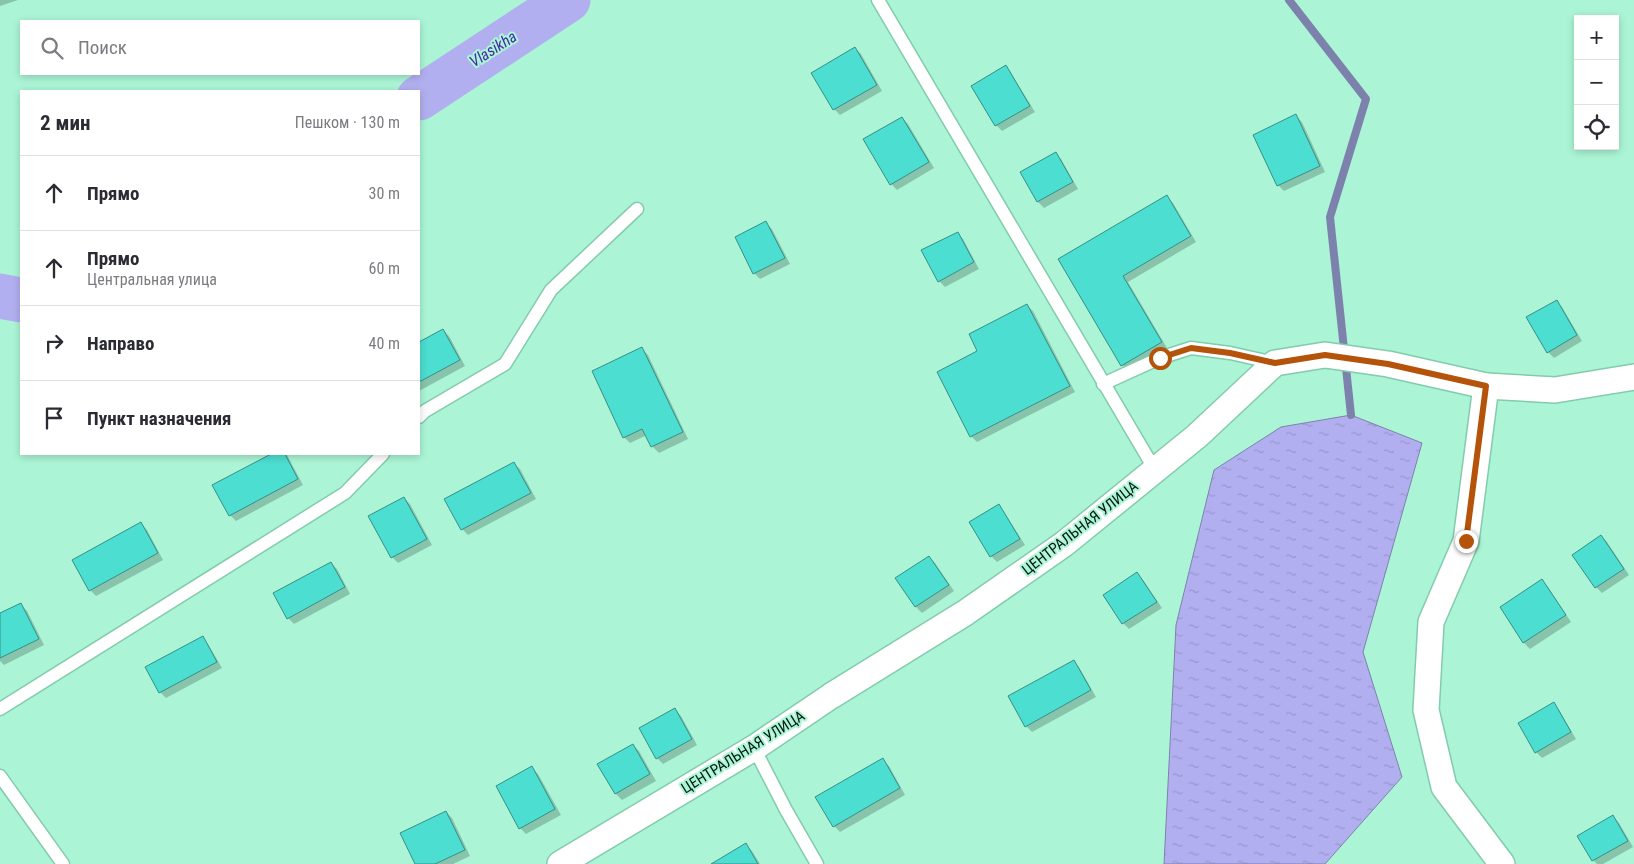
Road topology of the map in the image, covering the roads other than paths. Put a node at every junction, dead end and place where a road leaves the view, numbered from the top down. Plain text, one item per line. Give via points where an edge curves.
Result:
1 (878, 0) edge
2 (637, 209) dead end
3 (1275, 363) junction
4 (1634, 377) edge
5 (1103, 384) junction
6 (1486, 386) junction
7 (420, 416) edge
8 (382, 455) edge
9 (1155, 470) junction
10 (0, 709) edge
11 (754, 748) junction
12 (0, 776) edge
13 (63, 864) edge
14 (560, 864) edge
15 (817, 864) edge
16 (1502, 864) edge

1 - 5 lane
2 - 7 lane via 551,290 504,364
3 - 5 lane via 1191,348
3 - 6 street via 1325,355 1388,364
3 - 9 street, ЦЕНТРАЛЬНАЯ УЛИЦА via 1197,436
4 - 6 street via 1555,390
5 - 9 lane
6 - 16 street via 1466,541 1432,622 1426,710 1444,787
8 - 10 lane via 345,492
9 - 11 street, ЦЕНТРАЛЬНАЯ УЛИЦА via 1064,544 972,608
11 - 14 street, ЦЕНТРАЛЬНАЯ УЛИЦА
11 - 15 lane
12 - 13 lane

